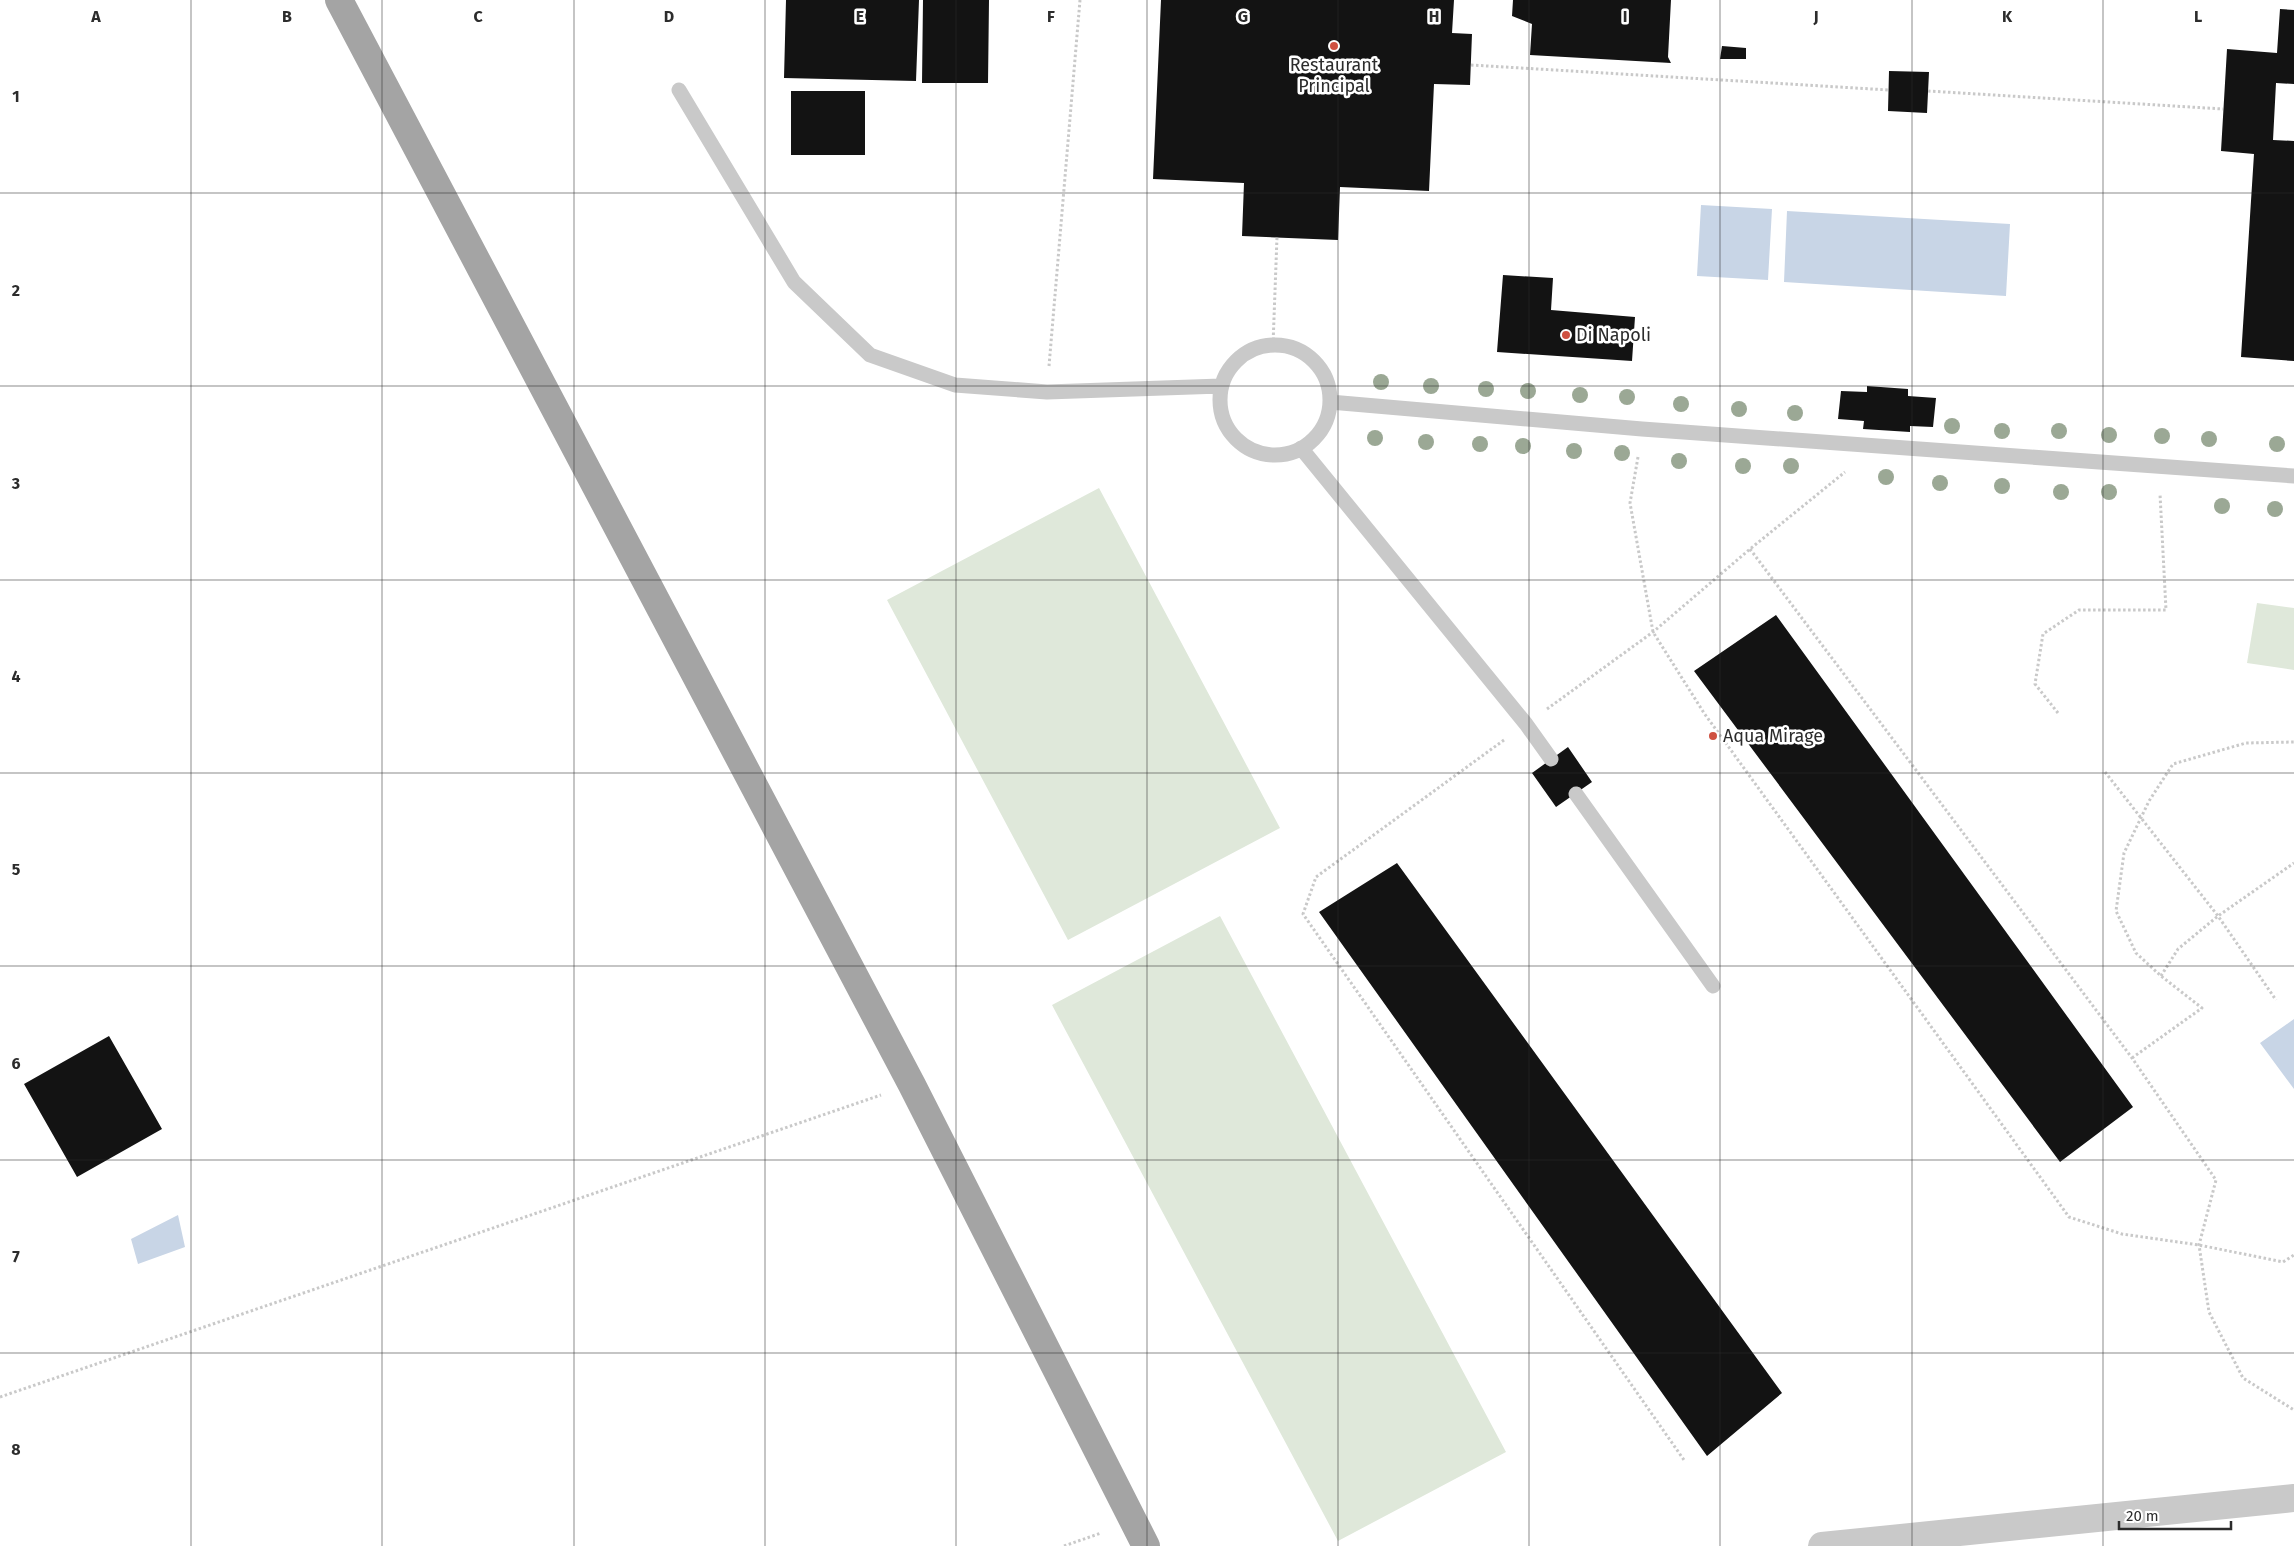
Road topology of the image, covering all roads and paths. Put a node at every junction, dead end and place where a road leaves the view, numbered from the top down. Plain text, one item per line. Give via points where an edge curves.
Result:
1 (339, 0) edge
2 (1080, 0) edge
3 (1471, 65) dead end
4 (679, 90) dead end
5 (1889, 90) dead end
6 (1928, 91) dead end
7 (2223, 109) dead end
8 (1277, 237) dead end
9 (1273, 345) junction
10 (1221, 386) junction
11 (1047, 392) junction
12 (1330, 402) junction
13 (1642, 429) junction
14 (1877, 446) junction
15 (1301, 448) junction
16 (2159, 466) junction
17 (2294, 476) edge
18 (1750, 549) junction
19 (1653, 632) junction
20 (2058, 713) dead end
21 (1526, 724) junction
22 (2294, 742) edge
23 (1551, 759) dead end
24 (2105, 772) dead end
25 (1576, 794) dead end
26 (2140, 819) junction
27 (2294, 863) edge
28 (2218, 916) junction
29 (2161, 976) junction
30 (1714, 986) dead end
31 (2276, 1000) dead end
32 (2132, 1058) junction
33 (912, 1085) junction
34 (2199, 1245) junction
35 (2294, 1255) edge
36 (0, 1396) edge
37 (2294, 1410) edge
38 (1684, 1460) dead end
39 (2294, 1498) edge
40 (1134, 1522) junction
41 (1064, 1546) edge
42 (1146, 1546) edge
43 (1822, 1546) edge

1 - 33 main road
2 - 11 path
3 - 5 path
4 - 11 lane via 794,282 870,355 955,385
6 - 7 path
8 - 9 path
9 - 10 lane via 1250,350 1240,357
9 - 12 lane via 1294,349 1314,360 1326,380
10 - 11 lane
10 - 15 lane via 1223,419 1244,446 1266,454
12 - 13 lane
12 - 15 lane via 1324,424
13 - 14 lane
13 - 19 path via 1630,503
14 - 16 lane
14 - 18 path
15 - 21 lane
16 - 17 lane
16 - 20 path via 2166,610 2079,610 2043,634 2035,684
18 - 19 path
18 - 32 path
19 - 21 path
19 - 34 path via 1704,713 2069,1217 2122,1234
21 - 23 lane
21 - 38 path via 1316,877 1303,914
22 - 26 path via 2246,743 2174,764
24 - 26 path
25 - 30 lane
26 - 28 path
26 - 29 path via 2124,853 2116,911 2136,953
27 - 28 path
28 - 29 path via 2178,949
28 - 31 path
29 - 32 path via 2202,1008
32 - 34 path via 2216,1180
33 - 36 path
33 - 40 main road
34 - 35 path via 2283,1262
34 - 37 path via 2209,1312 2243,1378
39 - 43 street
40 - 41 path
40 - 42 main road

